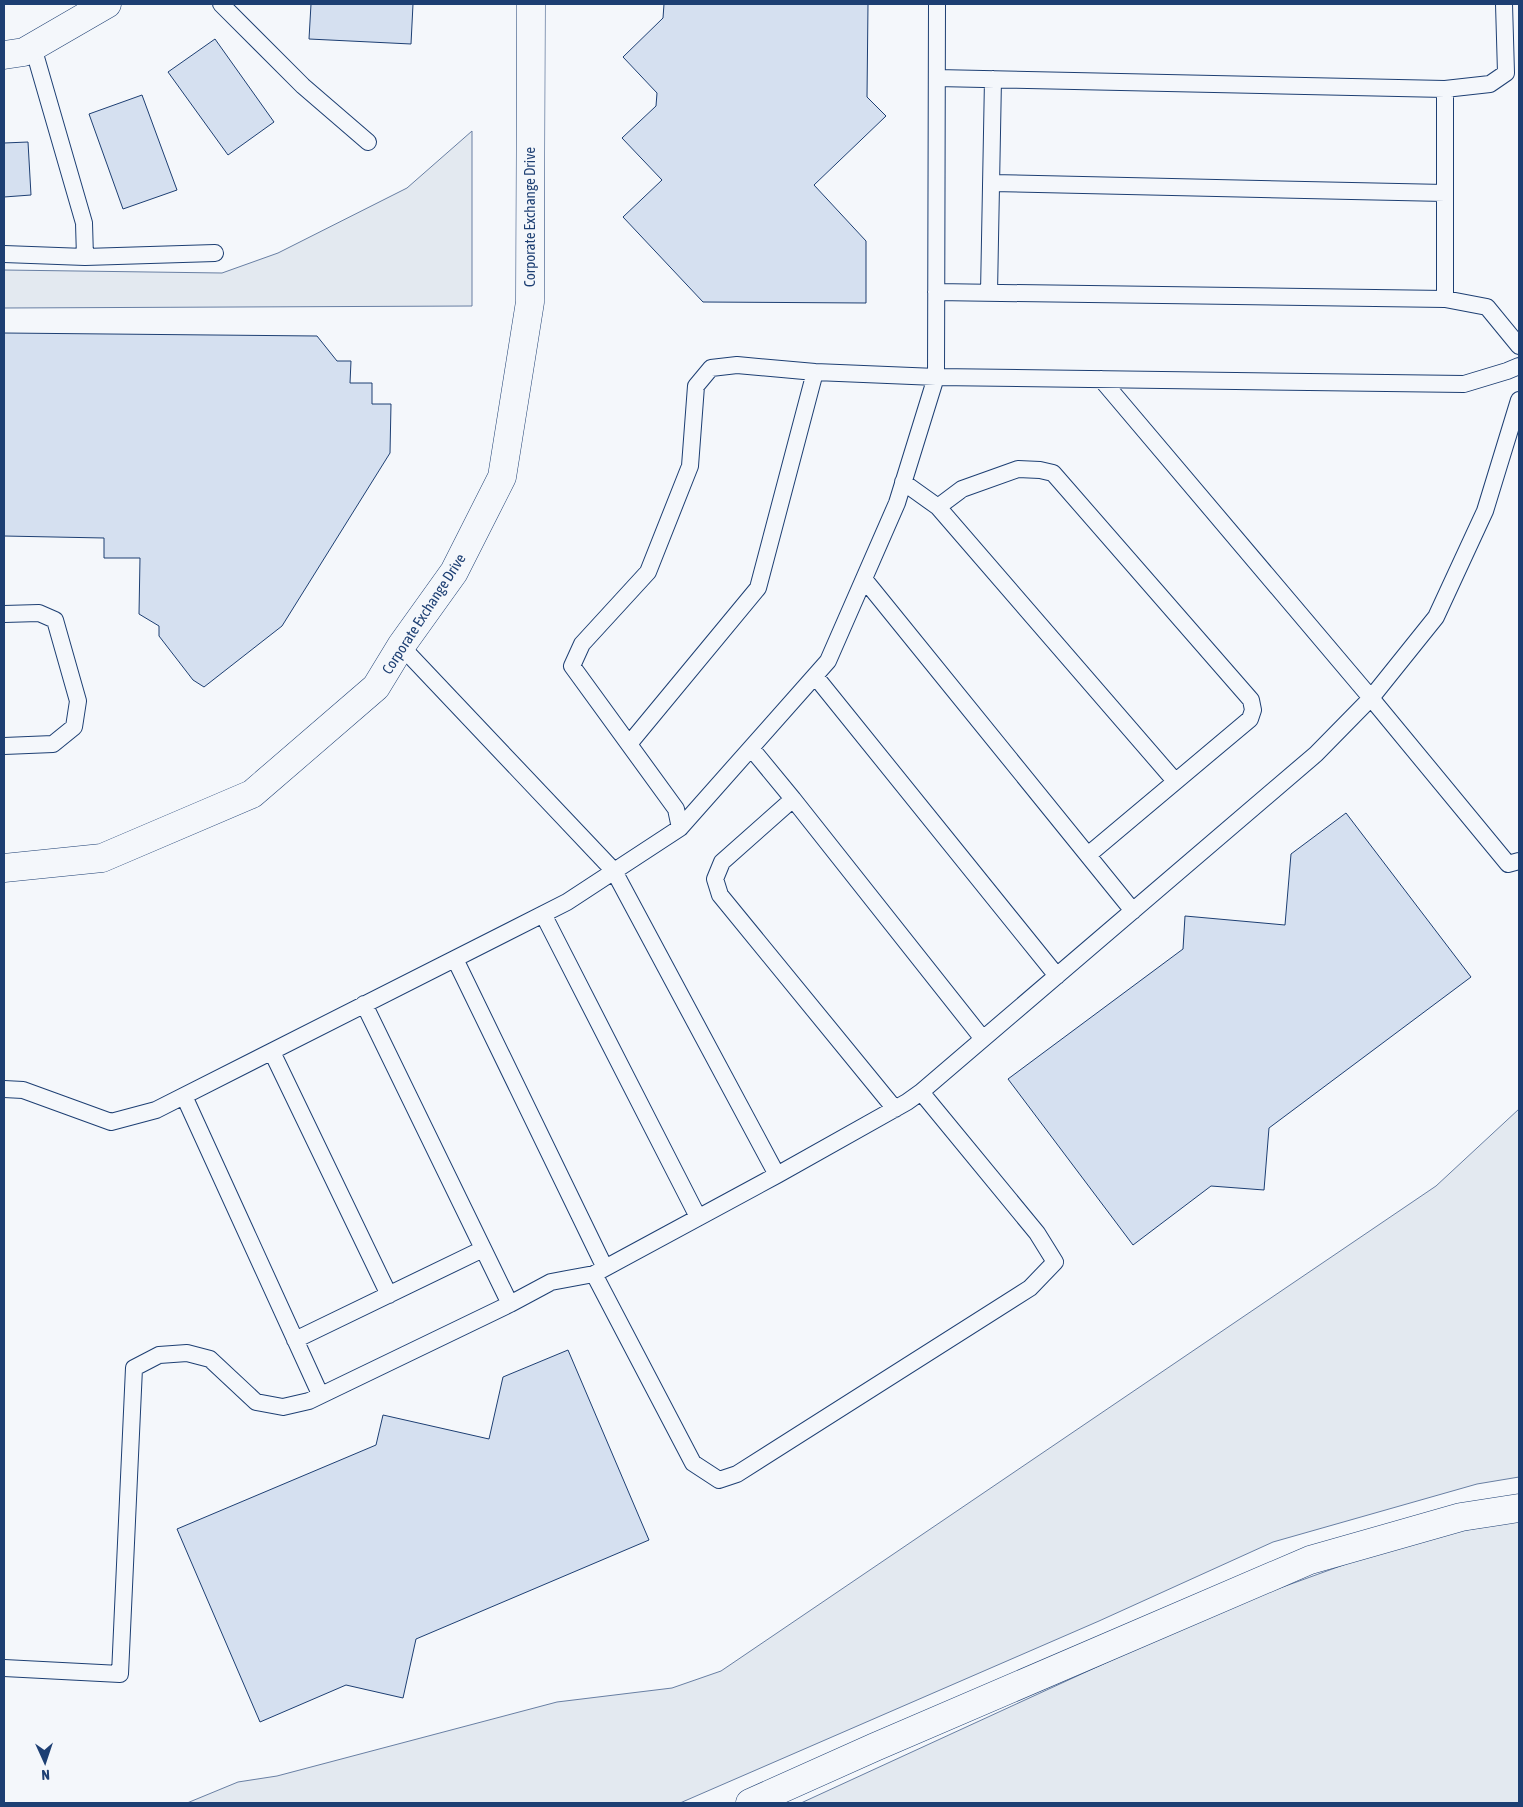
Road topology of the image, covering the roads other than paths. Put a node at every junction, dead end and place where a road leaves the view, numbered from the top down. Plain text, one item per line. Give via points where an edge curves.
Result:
1 (107, 4) edge
2 (221, 4) edge
3 (531, 4) edge
4 (937, 4) edge
5 (1504, 4) edge
6 (33, 47) junction
7 (4, 56) edge
8 (937, 78) junction
9 (993, 79) junction
10 (1445, 89) junction
11 (368, 142) dead end
12 (991, 183) junction
13 (1445, 193) junction
14 (215, 253) dead end
15 (4, 254) edge
16 (85, 257) junction
17 (936, 292) junction
18 (989, 293) junction
19 (1445, 298) junction
20 (1519, 346) edge
21 (1519, 366) edge
22 (815, 372) junction
23 (936, 377) junction
24 (1101, 379) junction
25 (1519, 400) edge
26 (903, 482) junction
27 (938, 507) junction
28 (864, 578) junction
29 (4, 614) edge
30 (401, 646) junction
31 (816, 676) junction
32 (1371, 698) junction
33 (629, 744) junction
34 (4, 746) edge
35 (751, 748) junction
36 (1175, 781) junction
37 (792, 798) junction
38 (680, 828) junction
39 (1088, 855) junction
40 (1519, 861) edge
41 (4, 868) edge
42 (614, 871) junction
43 (1133, 911) junction
44 (542, 914) junction
45 (455, 959) junction
46 (1057, 976) junction
47 (364, 1004) junction
48 (983, 1039) junction
49 (272, 1052) junction
50 (4, 1089) edge
51 (921, 1092) junction
52 (184, 1096) junction
53 (895, 1109) junction
54 (777, 1175) junction
55 (698, 1217) junction
56 (483, 1249) junction
57 (600, 1270) junction
58 (389, 1295) junction
59 (510, 1304) junction
60 (295, 1340) junction
61 (320, 1394) junction
62 (1519, 1508) edge
63 (4, 1668) edge
64 (750, 1803) edge

1 - 6 main road
2 - 11 lane via 303,86
3 - 30 main road, Corporate Exchange Drive via 530,302 502,477 454,572
4 - 8 lane
5 - 10 lane via 1506,73 1490,84
6 - 7 main road
6 - 16 lane via 84,223
8 - 9 lane
8 - 17 lane
9 - 10 lane
9 - 12 lane
10 - 13 lane
12 - 13 lane
12 - 18 lane
13 - 19 lane
14 - 16 lane
15 - 16 lane
17 - 18 lane
17 - 23 lane
18 - 19 lane
19 - 20 lane via 1487,307
21 - 24 lane via 1464,384
22 - 23 lane
22 - 33 lane via 758,588
22 - 33 lane via 737,365 711,368 696,386 690,466 648,572 582,644 572,666
23 - 24 lane
23 - 26 lane
24 - 32 lane
25 - 32 lane via 1486,511 1436,617
26 - 27 lane
26 - 28 lane
27 - 36 lane
27 - 36 lane via 962,489 1018,469 1053,473 1251,700 1253,710 1250,719
28 - 31 lane via 828,661
28 - 39 lane
29 - 34 lane via 39,613 55,620 78,701 74,727 53,744
30 - 41 main road, Corporate Exchange Drive via 376,687 252,794 102,858
30 - 42 lane
31 - 35 lane
31 - 46 lane
32 - 40 lane via 1508,864
32 - 43 lane via 1316,754
33 - 38 lane via 676,809
35 - 37 lane
35 - 38 lane
36 - 39 lane
37 - 48 lane
37 - 53 lane via 722,862 715,878 720,895
38 - 42 lane
39 - 43 lane
42 - 44 lane via 567,902
42 - 54 lane
43 - 46 lane
44 - 45 lane
44 - 55 lane
45 - 47 lane
45 - 57 lane
46 - 48 lane
47 - 49 lane
47 - 56 lane
48 - 51 lane
49 - 52 lane
49 - 58 lane
50 - 52 lane via 23,1090 111,1122 156,1110
51 - 53 lane
51 - 57 lane via 1037,1233 1055,1262 1030,1288 738,1474 719,1480 694,1463
52 - 60 lane
53 - 54 lane
54 - 55 lane
55 - 57 lane
56 - 58 lane
56 - 59 lane
57 - 59 lane via 551,1282
58 - 60 lane
59 - 61 lane
60 - 61 lane
61 - 63 lane via 309,1401 283,1407 256,1402 210,1359 187,1353 159,1355 134,1368 120,1674
62 - 64 main road via 1461,1517 1310,1560

